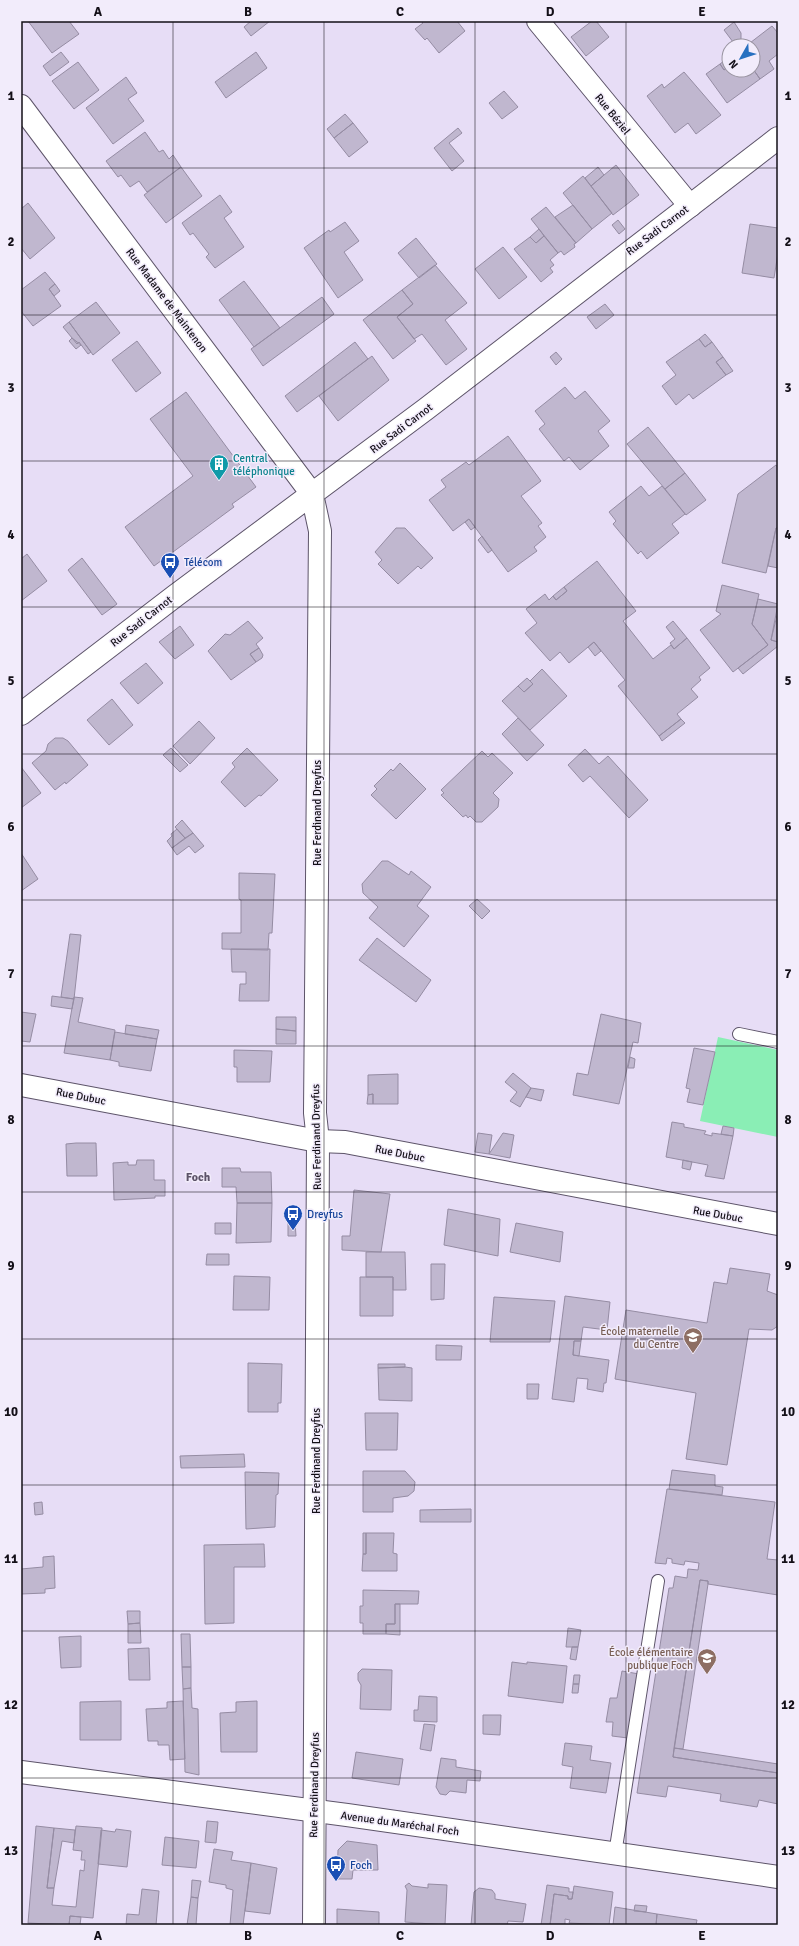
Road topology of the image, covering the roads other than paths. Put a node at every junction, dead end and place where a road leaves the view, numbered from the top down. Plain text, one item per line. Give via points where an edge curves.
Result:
1 (538, 21) edge
2 (21, 106) edge
3 (778, 138) edge
4 (690, 206) junction
5 (312, 494) junction
6 (21, 714) edge
7 (739, 1034) dead end
8 (778, 1042) edge
9 (21, 1085) edge
10 (318, 1141) junction
11 (778, 1224) edge
12 (658, 1581) dead end
13 (21, 1772) edge
14 (314, 1811) junction
15 (615, 1854) junction
16 (778, 1876) edge
17 (314, 1925) edge

1 - 4 street, Rue Béziel
2 - 5 street, Rue Madame de Maintenon
3 - 4 street, Rue Sadi Carnot
4 - 5 street, Rue Sadi Carnot
5 - 6 street, Rue Sadi Carnot
5 - 10 street, Rue Ferdinand Dreyfus via 320,531 315,1112
7 - 8 lane
9 - 10 street, Rue Dubuc
10 - 11 street, Rue Dubuc via 345,1142
10 - 14 street, Rue Ferdinand Dreyfus
12 - 15 lane
13 - 14 street, Avenue du Maréchal Foch
14 - 15 street, Avenue du Maréchal Foch
14 - 17 street, Rue Ferdinand Dreyfus
15 - 16 street, Avenue du Maréchal Foch

